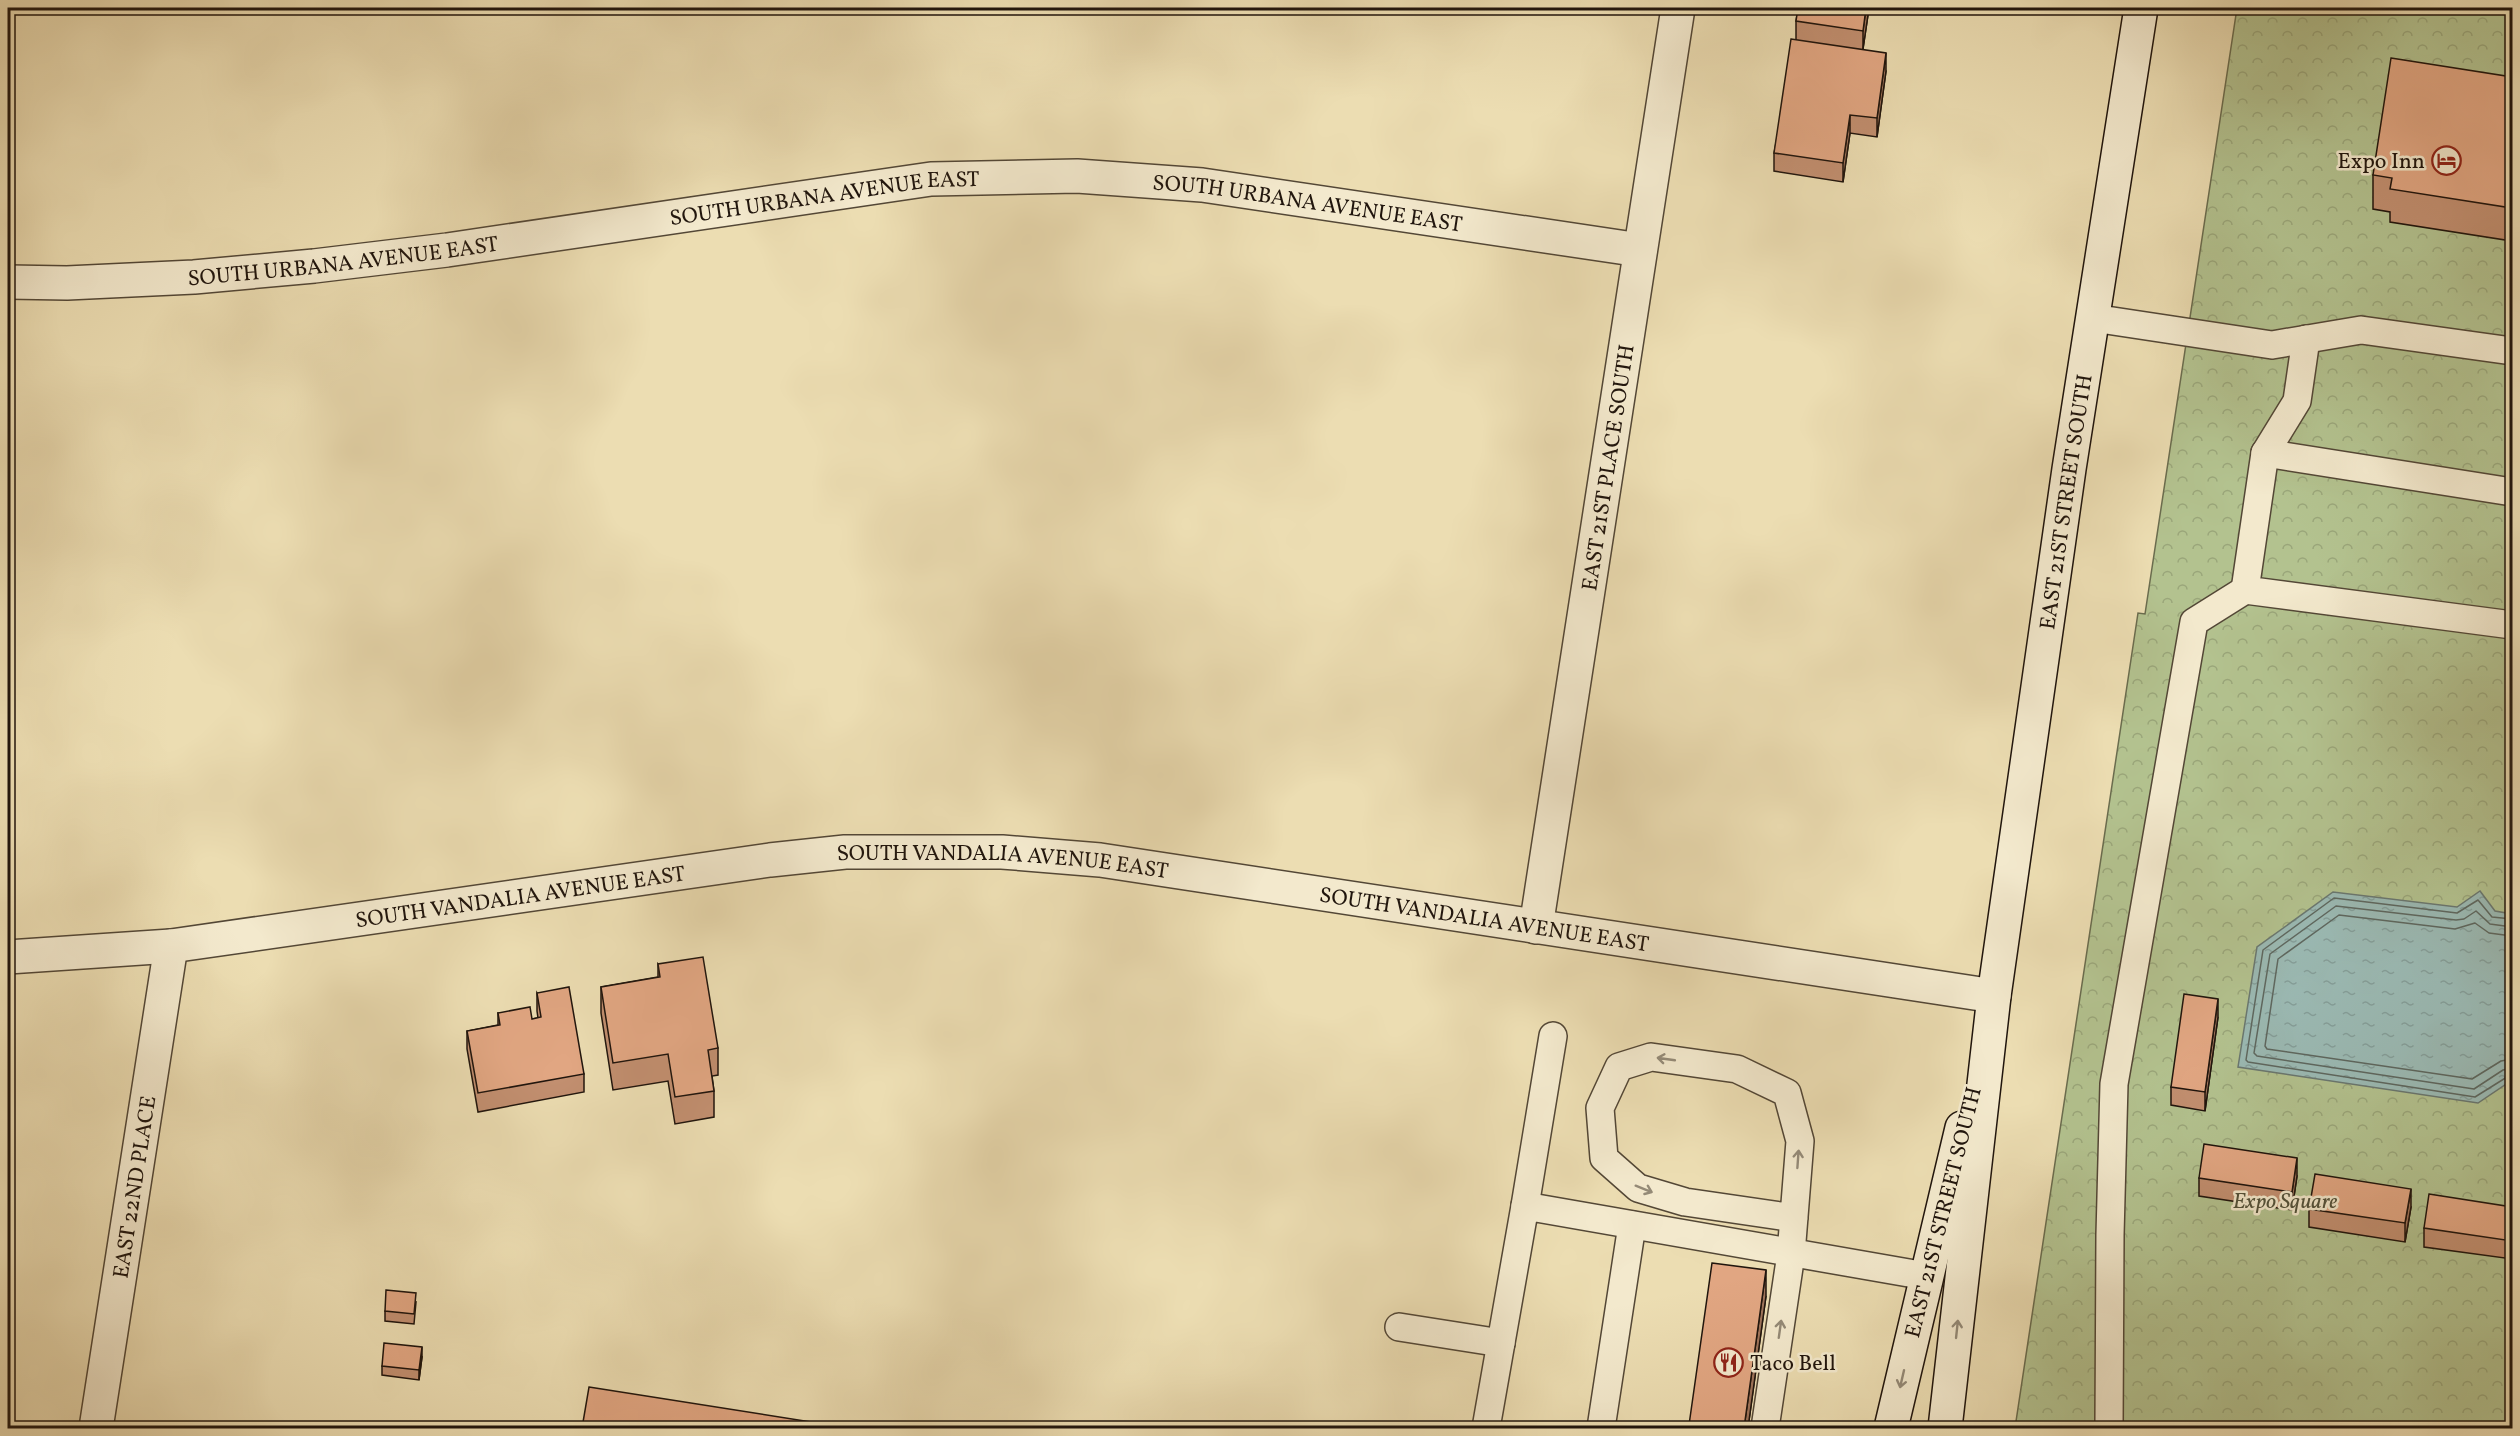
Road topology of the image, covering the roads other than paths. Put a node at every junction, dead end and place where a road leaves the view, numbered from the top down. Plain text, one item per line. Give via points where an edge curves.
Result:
1 (1678, 8) edge
2 (2141, 8) edge
3 (1641, 249) junction
4 (8, 282) edge
5 (2093, 318) junction
6 (2307, 339) junction
7 (2512, 351) edge
8 (2265, 453) junction
9 (2512, 492) edge
10 (2245, 590) junction
11 (2512, 624) edge
12 (1536, 927) junction
13 (171, 946) junction
14 (8, 957) edge
15 (1994, 996) junction
16 (1553, 1036) dead end
17 (1525, 1206) junction
18 (1794, 1218) junction
19 (1632, 1225) junction
20 (1791, 1254) junction
21 (1926, 1276) junction
22 (1399, 1327) dead end
23 (1501, 1343) junction
24 (96, 1428) edge
25 (1486, 1428) edge
26 (1601, 1428) edge
27 (1765, 1428) edge
28 (1891, 1428) edge
29 (1946, 1428) edge
30 (2109, 1428) edge

1 - 3 street, EAST 21ST PLACE SOUTH
2 - 5 street, EAST 21ST STREET SOUTH
3 - 4 street, SOUTH URBANA AVENUE EAST via 1202,184 1066,176 931,179 314,266 194,277
3 - 12 street, EAST 21ST PLACE SOUTH
5 - 6 lane via 2272,345
5 - 15 street, EAST 21ST STREET SOUTH
6 - 7 lane via 2361,330
6 - 8 lane via 2297,401
8 - 9 lane
8 - 10 lane
10 - 11 lane
10 - 30 lane via 2194,622 2114,1084
12 - 13 street, SOUTH VANDALIA AVENUE EAST via 1100,860 1002,852 845,852
12 - 15 street, SOUTH VANDALIA AVENUE EAST
13 - 14 street, SOUTH VANDALIA AVENUE EAST
13 - 24 street, EAST 22ND PLACE
15 - 21 street, EAST 21ST STREET SOUTH
29 -> 15 street, EAST 21ST STREET SOUTH
16 - 17 lane
17 - 19 lane
17 - 23 lane
18 -> 18 lane via 1800,1141 1786,1094 1737,1069 1651,1057 1619,1067 1600,1108 1604,1158 1638,1188 1685,1202
18 - 20 lane
19 - 20 lane
19 - 26 lane
20 - 21 lane
27 -> 20 lane
21 -> 28 street, EAST 21ST STREET SOUTH
22 - 23 lane
23 - 25 lane

